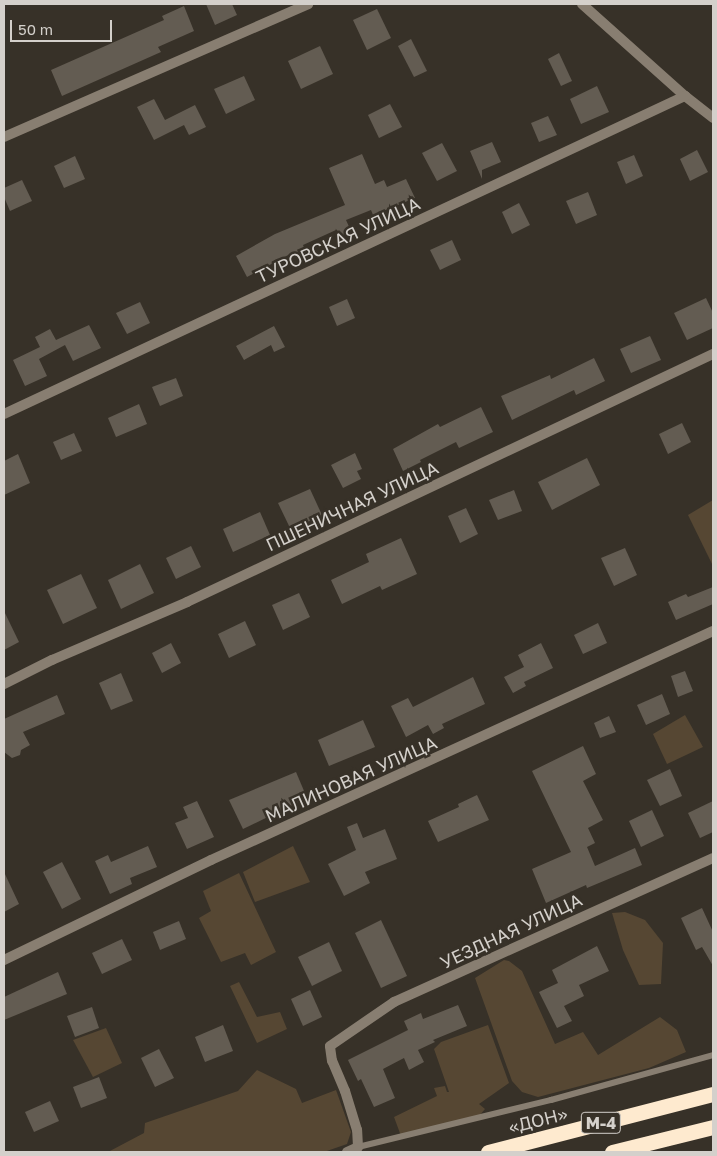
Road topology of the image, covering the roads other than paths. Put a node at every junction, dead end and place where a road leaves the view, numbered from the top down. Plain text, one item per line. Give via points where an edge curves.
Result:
1 (308, 4) edge
2 (582, 4) edge
3 (685, 96) junction
4 (713, 118) edge
5 (4, 137) edge
6 (713, 354) edge
7 (4, 414) edge
8 (713, 631) edge
9 (4, 684) edge
10 (713, 858) edge
11 (4, 960) edge
12 (713, 1055) edge
13 (713, 1094) edge
14 (713, 1127) edge
15 (358, 1147) junction
16 (347, 1152) edge
17 (488, 1152) edge
18 (612, 1152) edge

1 - 5 street
2 - 3 street
3 - 4 street
3 - 7 street, ТУРОВСКАЯ УЛИЦА
6 - 9 street, ПШЕНИЧНАЯ УЛИЦА via 187,602
8 - 11 street, МАЛИНОВАЯ УЛИЦА via 219,856
10 - 15 street, УЕЗДНАЯ УЛИЦА via 394,1002 330,1046 332,1061 357,1130
12 - 15 lane via 551,1100
13 - 17 highway, «ДОН» / М-4
14 - 18 highway, М-4
15 - 16 street

